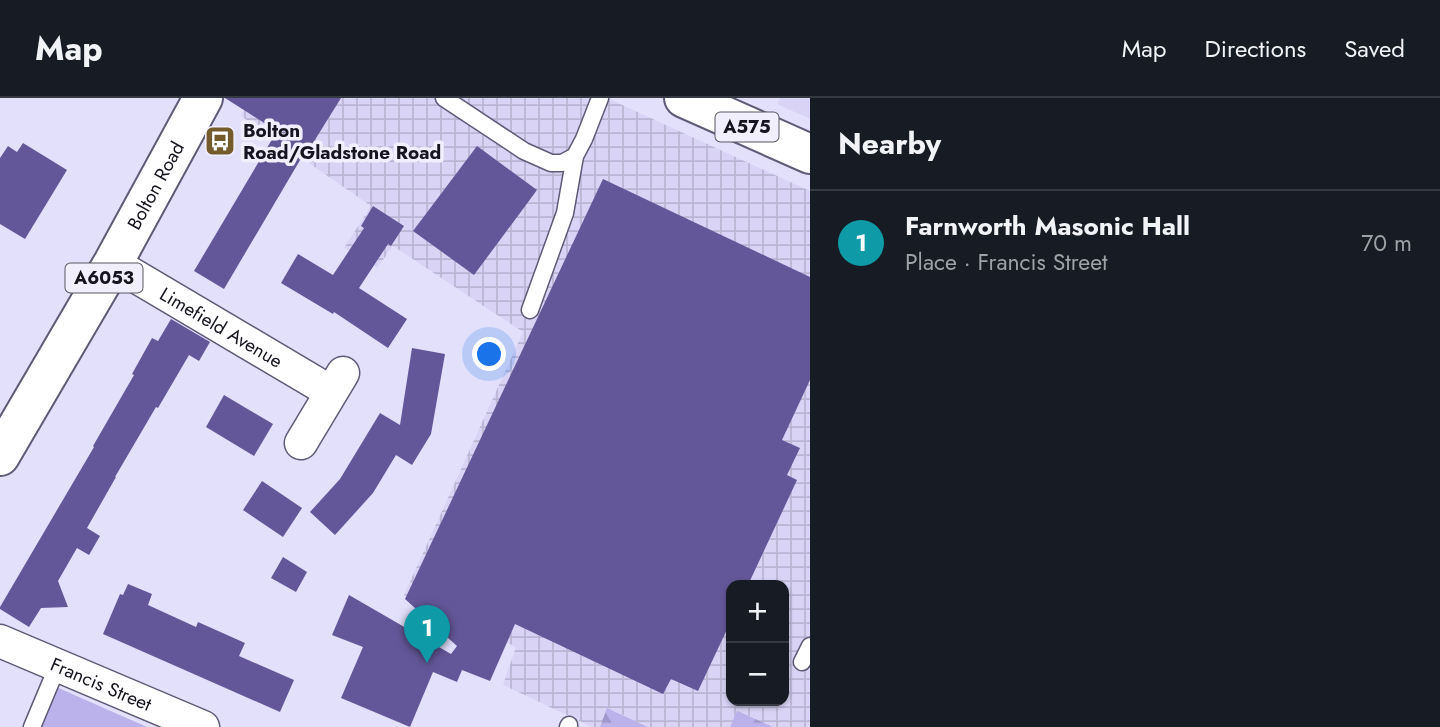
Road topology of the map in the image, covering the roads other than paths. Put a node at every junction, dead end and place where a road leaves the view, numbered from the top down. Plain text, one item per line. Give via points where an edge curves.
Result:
1 (203, 98) edge
2 (444, 98) edge
3 (600, 98) edge
4 (684, 98) edge
5 (810, 154) edge
6 (575, 156) junction
7 (113, 263) junction
8 (530, 310) dead end
9 (301, 443) dead end
10 (0, 456) edge
11 (0, 641) edge
12 (810, 646) edge
13 (802, 662) dead end
14 (58, 665) junction
15 (32, 727) edge
16 (203, 727) edge

1 - 7 main road, Bolton Road / A6053
2 - 6 lane via 524,152 551,163
3 - 6 lane
4 - 5 main road, A575
6 - 8 lane via 565,213
7 - 9 street, Limefield Avenue via 337,382
7 - 10 main road, Bolton Road / A6053
11 - 14 street, Francis Street
12 - 13 lane
14 - 15 lane
14 - 16 street, Francis Street

